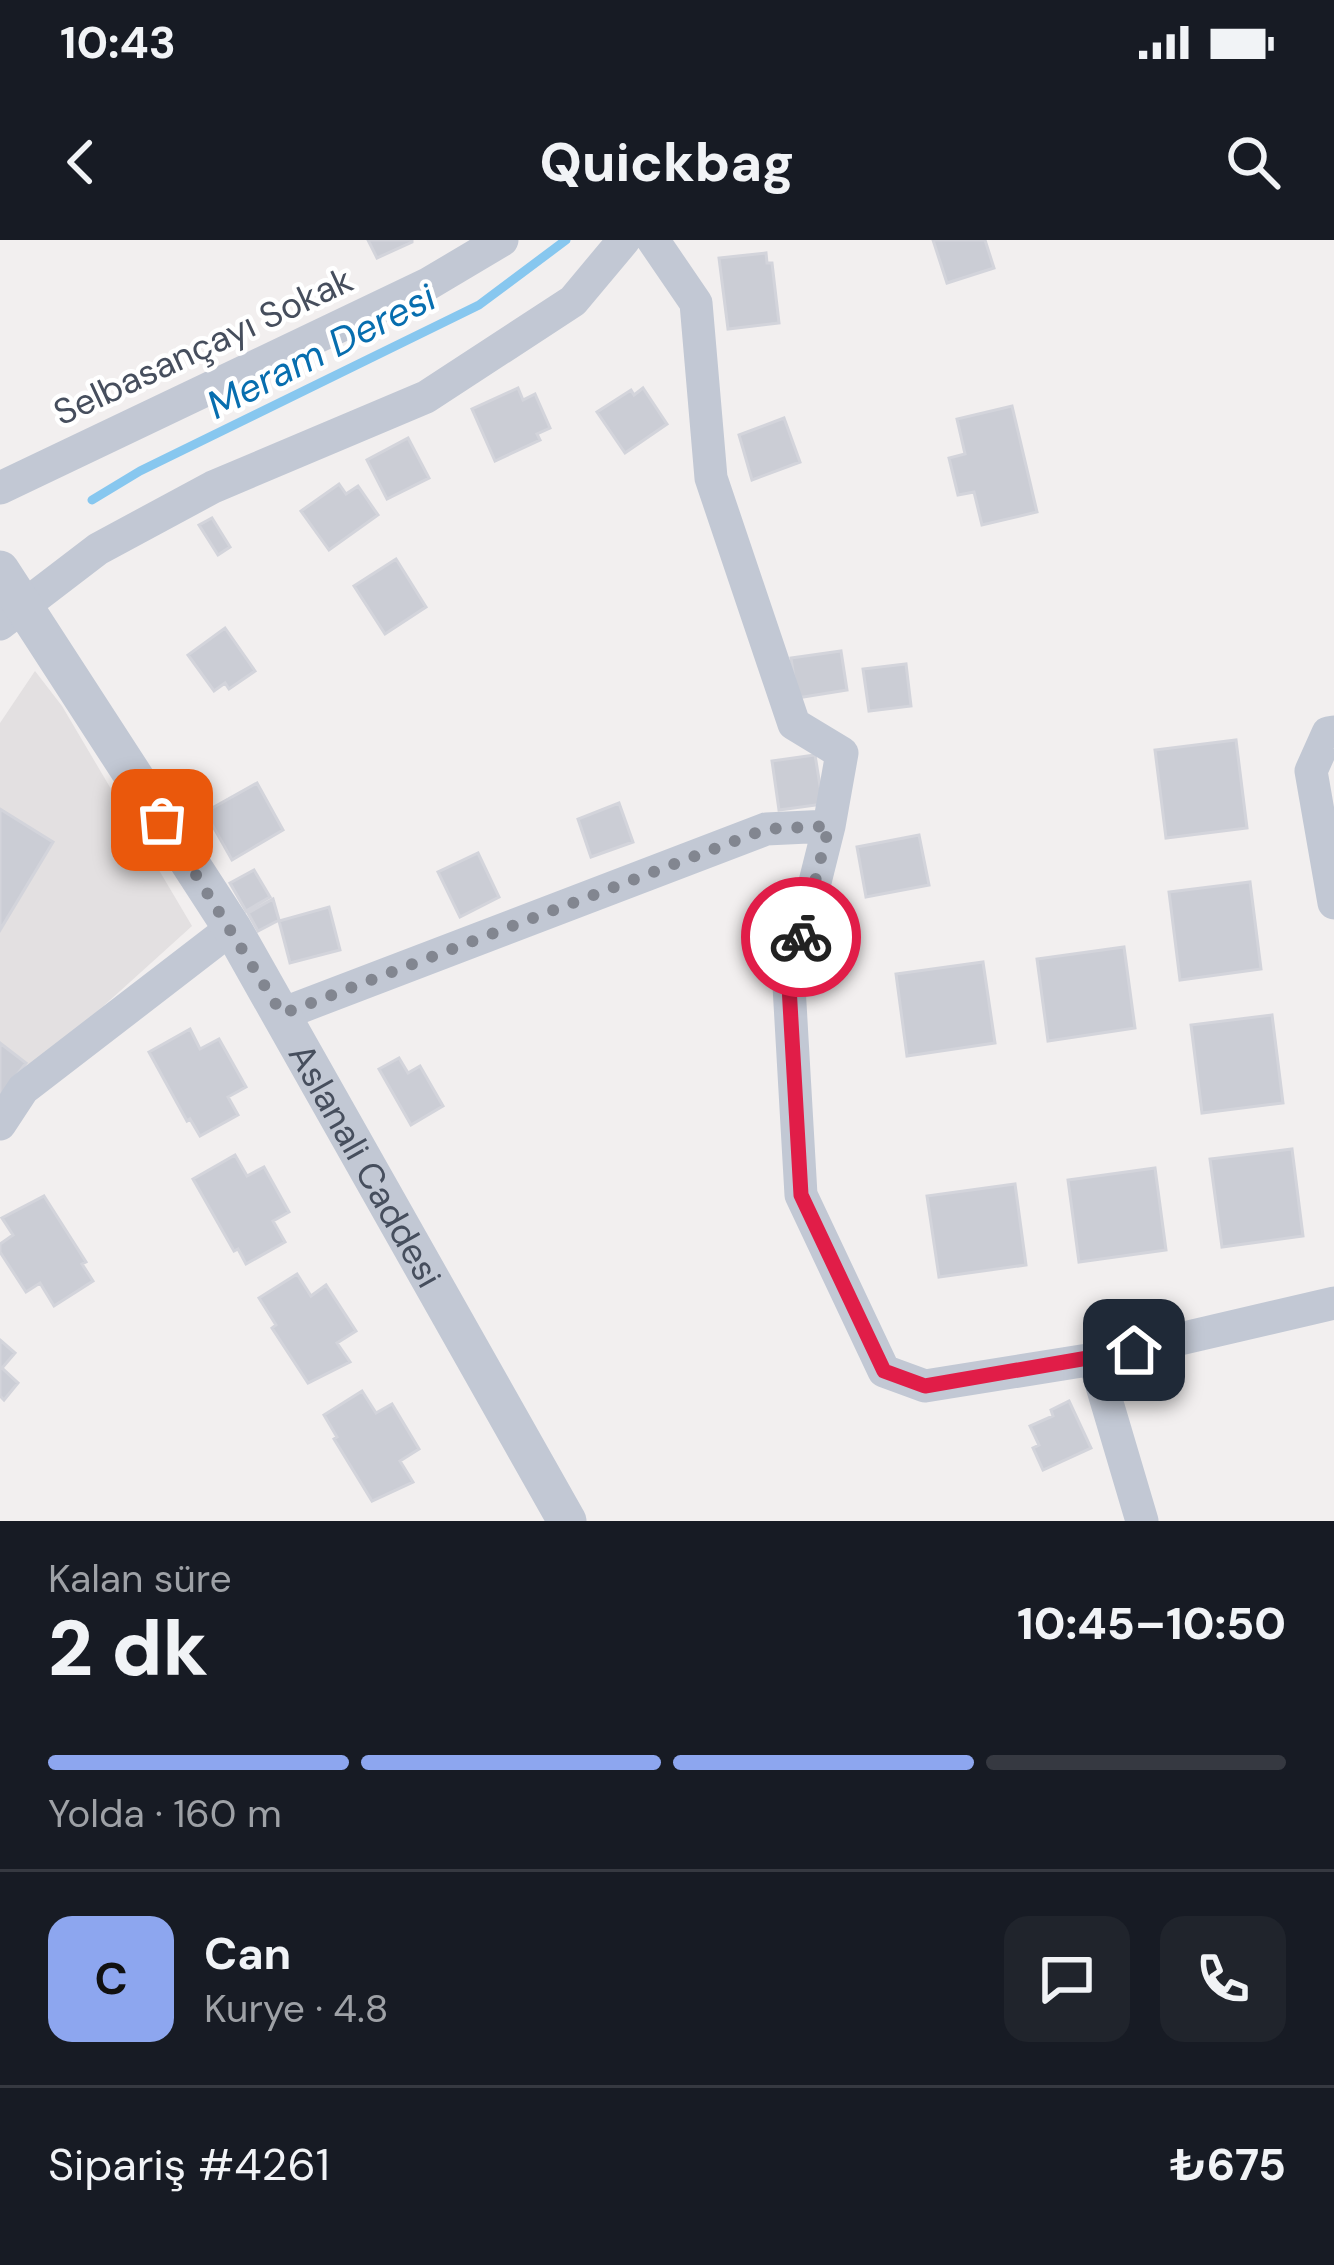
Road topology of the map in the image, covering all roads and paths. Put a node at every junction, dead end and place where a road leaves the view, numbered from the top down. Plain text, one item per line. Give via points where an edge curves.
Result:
1 (502, 240) edge
2 (625, 240) edge
3 (653, 240) edge
4 (0, 488) edge
5 (0, 570) edge
6 (11, 614) edge
7 (1334, 732) edge
8 (829, 826) junction
9 (1334, 903) edge
10 (232, 928) junction
11 (282, 1014) junction
12 (0, 1124) edge
13 (1334, 1303) edge
14 (1094, 1359) junction
15 (567, 1521) edge
16 (1142, 1521) edge

1 - 4 street, Selbasançayı Sokak via 428,284
2 - 6 street via 573,301 425,397 213,487 98,549
3 - 8 street via 696,303 711,478 794,724 842,753
5 - 6 street, Aslanali Caddesi
6 - 10 street, Aslanali Caddesi
7 - 9 street via 1311,771
8 - 11 street via 766,829
8 - 14 street via 789,986 801,1195 884,1371 925,1386
10 - 11 street, Aslanali Caddesi
10 - 12 street via 23,1089
11 - 15 street, Aslanali Caddesi
13 - 14 street
14 - 16 street

